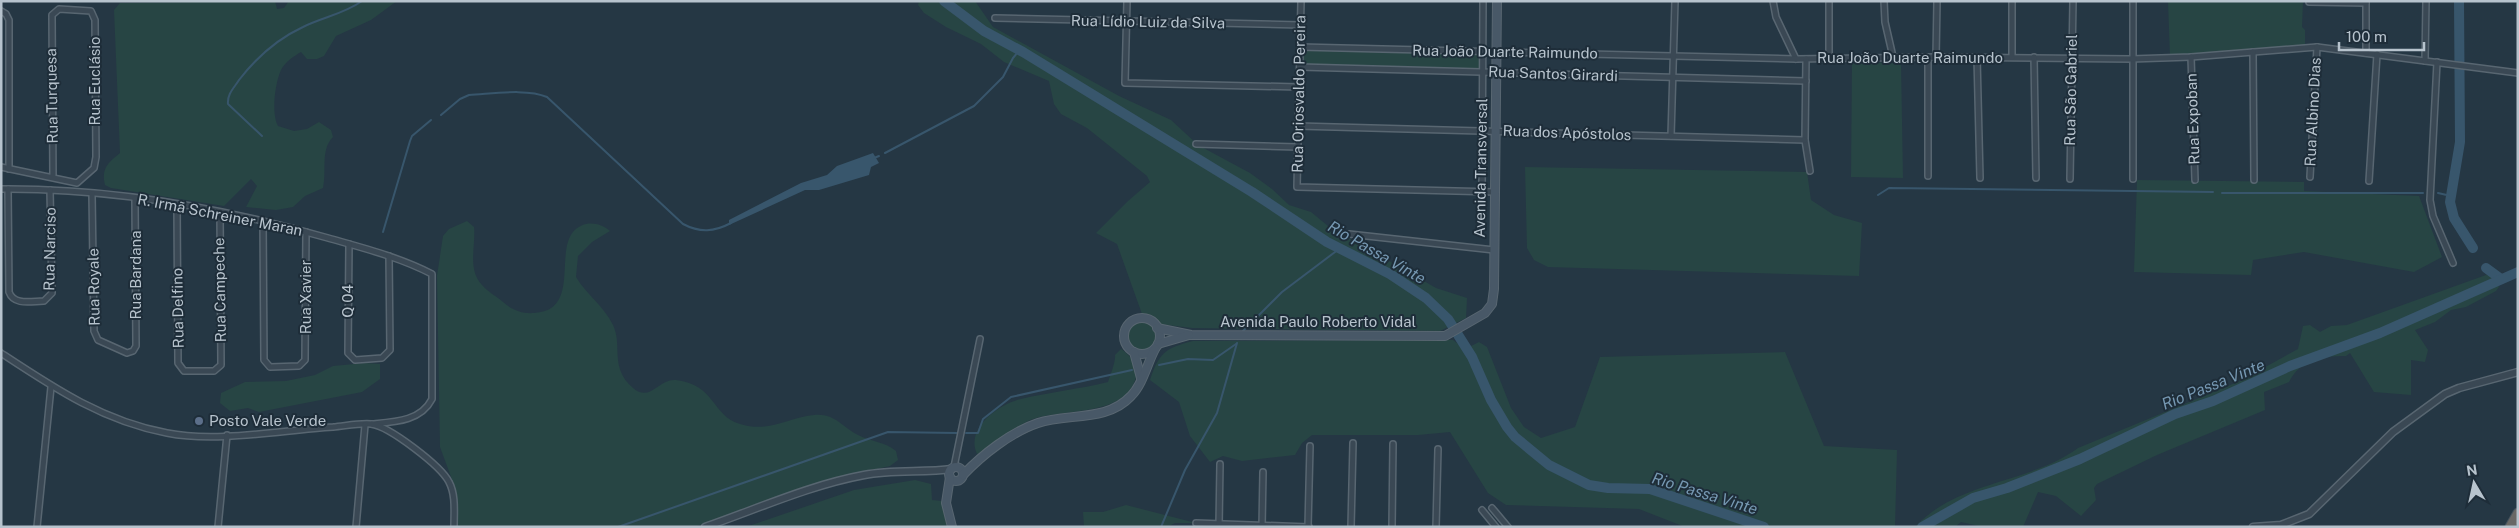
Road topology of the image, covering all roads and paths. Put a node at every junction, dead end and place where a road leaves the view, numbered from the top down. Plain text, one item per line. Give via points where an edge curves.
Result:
1 (1127, 1) edge
2 (1301, 1) edge
3 (1483, 1) edge
4 (1497, 1) edge
5 (1675, 1) edge
6 (1773, 1) edge
7 (1829, 1) edge
8 (1884, 1) edge
9 (1937, 1) edge
10 (2012, 1) edge
11 (2073, 1) edge
12 (2133, 1) edge
13 (2426, 1) edge
14 (2309, 2) edge
15 (2366, 2) edge
16 (1, 11) edge
17 (53, 13) joint
18 (995, 18) dead end
19 (1127, 21) junction
20 (1300, 25) junction
21 (1300, 47) junction
22 (2317, 47) junction
23 (1483, 51) junction
24 (1497, 51) junction
25 (2253, 52) junction
26 (2366, 53) junction
27 (2377, 54) junction
28 (1674, 56) junction
29 (1892, 57) junction
30 (1928, 57) junction
31 (1936, 57) junction
32 (1977, 57) junction
33 (2012, 57) junction
34 (2034, 57) junction
35 (2191, 57) junction
36 (1796, 58) junction
37 (1829, 58) junction
38 (2072, 58) junction
39 (1806, 59) junction
40 (2131, 59) junction
41 (2425, 61) junction
42 (2437, 62) junction
43 (1300, 67) junction
44 (1483, 72) junction
45 (1496, 72) junction
46 (2518, 73) edge
47 (1673, 78) junction
48 (1806, 81) junction
49 (1299, 87) junction
50 (1298, 126) junction
51 (1482, 131) junction
52 (1496, 131) junction
53 (1671, 136) junction
54 (1805, 140) junction
55 (1196, 144) dead end
56 (1298, 147) junction
57 (1, 167) edge
58 (9, 169) junction
59 (1810, 171) dead end
60 (1928, 176) dead end
61 (2310, 176) dead end
62 (53, 178) junction
63 (1980, 178) dead end
64 (2036, 178) dead end
65 (2070, 179) dead end
66 (2133, 179) dead end
67 (2195, 180) dead end
68 (2254, 180) dead end
69 (2370, 181) dead end
70 (1, 188) edge
71 (8, 188) junction
72 (50, 190) junction
73 (1482, 192) junction
74 (1495, 192) junction
75 (92, 194) junction
76 (135, 199) junction
77 (177, 205) junction
78 (220, 212) junction
79 (263, 221) junction
80 (306, 232) junction
81 (1349, 234) dead end
82 (349, 244) junction
83 (1494, 250) junction
84 (389, 256) junction
85 (2453, 263) dead end
86 (1157, 328) junction
87 (1191, 335) junction
88 (1445, 336) joint
89 (980, 339) dead end
90 (1156, 346) junction
91 (133, 351) joint
92 (1134, 352) junction
93 (1, 353) edge
94 (220, 367) joint
95 (2518, 372) edge
96 (1142, 378) junction
97 (51, 386) junction
98 (366, 424) junction
99 (372, 424) junction
100 (228, 435) junction
101 (1353, 443) dead end
102 (1394, 444) dead end
103 (1310, 446) dead end
104 (1438, 448) dead end
105 (1220, 464) dead end
106 (956, 472) junction
107 (1264, 472) dead end
108 (1492, 508) dead end
109 (1482, 510) dead end
110 (2518, 513) edge
111 (1196, 524) dead end
112 (454, 525) edge
113 (1218, 526) edge
114 (1262, 526) edge
115 (37, 527) edge
116 (218, 527) edge
117 (356, 527) edge
118 (447, 527) edge
119 (705, 527) edge
120 (952, 527) edge
121 (1308, 527) edge
122 (1351, 527) edge
123 (1392, 527) edge
124 (1436, 527) edge
125 (1496, 527) edge
126 (1508, 527) edge
127 (2253, 527) edge
128 (2510, 527) edge

1 - 19 street
2 - 20 street, Rua Oriosvaldo Pereira
3 - 23 street
4 - 24 main road, Avenida Transversal
5 - 28 street
6 - 36 street via 1776,17
7 - 37 street
8 - 29 street
9 - 31 street
10 - 33 street
11 - 38 street, Rua São Gabriel
12 - 40 street
13 - 41 street
14 - 15 street
15 - 26 street
16 - 58 street via 9,20
17 - 62 street, Rua Turquesa
17 - 62 street, Rua Euclásio via 59,10 91,11 95,20 94,168 77,183
18 - 19 street, Rua Lídio Luiz da Silva
19 - 20 street, Rua Lídio Luiz da Silva
19 - 49 street via 1125,83
20 - 21 street, Rua Oriosvaldo Pereira
21 - 23 street, Rua João Duarte Raimundo
21 - 43 street, Rua Oriosvaldo Pereira
22 - 25 street, Rua João Duarte Raimundo
22 - 26 street, Rua João Duarte Raimundo
22 - 61 street, Rua Albino Dias
23 - 24 street, Rua João Duarte Raimundo
23 - 44 street
24 - 28 street, Rua João Duarte Raimundo
24 - 45 main road, Avenida Transversal
25 - 35 street, Rua João Duarte Raimundo
25 - 68 street
26 - 27 street, Rua João Duarte Raimundo
27 - 41 street, Rua João Duarte Raimundo
27 - 69 street
28 - 36 street, Rua João Duarte Raimundo
28 - 47 street
29 - 30 street, Rua João Duarte Raimundo
29 - 37 street, Rua João Duarte Raimundo
30 - 31 street, Rua João Duarte Raimundo
30 - 60 street
31 - 32 street, Rua João Duarte Raimundo
32 - 33 street, Rua João Duarte Raimundo
32 - 63 street
33 - 34 street, Rua João Duarte Raimundo
34 - 38 street, Rua João Duarte Raimundo
34 - 64 street
35 - 40 street, Rua João Duarte Raimundo
35 - 67 street, Rua Expoban
36 - 39 street, Rua João Duarte Raimundo
37 - 39 street, Rua João Duarte Raimundo
38 - 40 street, Rua João Duarte Raimundo
38 - 65 street, Rua São Gabriel
39 - 48 street
40 - 66 street
41 - 42 street, Rua João Duarte Raimundo
42 - 46 street, Rua João Duarte Raimundo
42 - 85 street via 2430,200
43 - 44 street, Rua Santos Girardi
43 - 49 street, Rua Oriosvaldo Pereira
44 - 45 street, Rua Santos Girardi
44 - 51 street
45 - 47 street, Rua Santos Girardi
45 - 52 main road, Avenida Transversal
47 - 48 street, Rua Santos Girardi
47 - 53 street
48 - 54 street
49 - 50 street, Rua Oriosvaldo Pereira
50 - 51 street, Rua dos Apóstolos
50 - 56 street, Rua Oriosvaldo Pereira
51 - 52 street, Rua dos Apóstolos
51 - 73 street
52 - 53 street, Rua dos Apóstolos
52 - 74 main road, Avenida Transversal
53 - 54 street, Rua dos Apóstolos
54 - 59 street
55 - 56 street
56 - 73 street, Rua Oriosvaldo Pereira via 1297,187
57 - 58 street
58 - 62 street
70 - 71 street, R. Irmã Schreiner Maran
71 - 72 street, R. Irmã Schreiner Maran
71 - 72 street, Rua Narciso via 8,292 17,301 44,301 52,294
72 - 75 street, R. Irmã Schreiner Maran
73 - 74 street
74 - 83 main road, Avenida Transversal
75 - 76 street, R. Irmã Schreiner Maran
75 - 91 street, Rua Royale via 94,331 98,340 124,353
76 - 77 street, R. Irmã Schreiner Maran
76 - 91 street, Rua Bardana via 136,346
77 - 78 street, R. Irmã Schreiner Maran
77 - 94 street, Rua Delfino via 179,366 184,370 214,371
78 - 79 street, R. Irmã Schreiner Maran
78 - 94 street, Rua Campeche
79 - 80 street, R. Irmã Schreiner Maran
79 - 80 street, Rua Xavier via 264,360 270,367 299,366 306,357
80 - 82 street, R. Irmã Schreiner Maran
81 - 83 street
82 - 84 street, R. Irmã Schreiner Maran
82 - 84 street, Q 04 via 348,354 355,360 382,358 389,352
83 - 88 main road, Avenida Transversal via 1492,304 1485,313
84 - 99 street, R. Irmã Schreiner Maran via 432,274 432,400 428,408 415,417
86 - 87 main road, Avenida Paulo Roberto Vidal
86 - 90 main road via 1160,333
86 - 92 main road via 1154,323 1142,319 1131,322 1124,338
87 - 88 main road, Avenida Paulo Roberto Vidal
87 - 90 main road, Avenida Paulo Roberto Vidal
89 - 106 street via 956,456
90 - 92 main road via 1145,354
90 - 96 main road
92 - 96 main road
93 - 97 street
95 - 127 street via 2459,388 2426,406 2386,438 2304,517 2281,525
96 - 106 main road via 1132,396 1119,406 1092,415 1036,424
97 - 100 street via 94,410 144,428 187,436
97 - 115 street
98 - 99 street
98 - 100 street
98 - 117 street
99 - 112 street via 420,452 444,474 452,492
100 - 116 street
101 - 122 street
102 - 123 street
103 - 121 street
104 - 124 street
105 - 113 street
106 - 119 street via 879,472 856,476
106 - 120 main road via 947,494 947,511
107 - 114 street
108 - 126 street
109 - 125 street
110 - 128 highway
111 - 113 street
112 - 118 street
113 - 114 street
114 - 121 street

